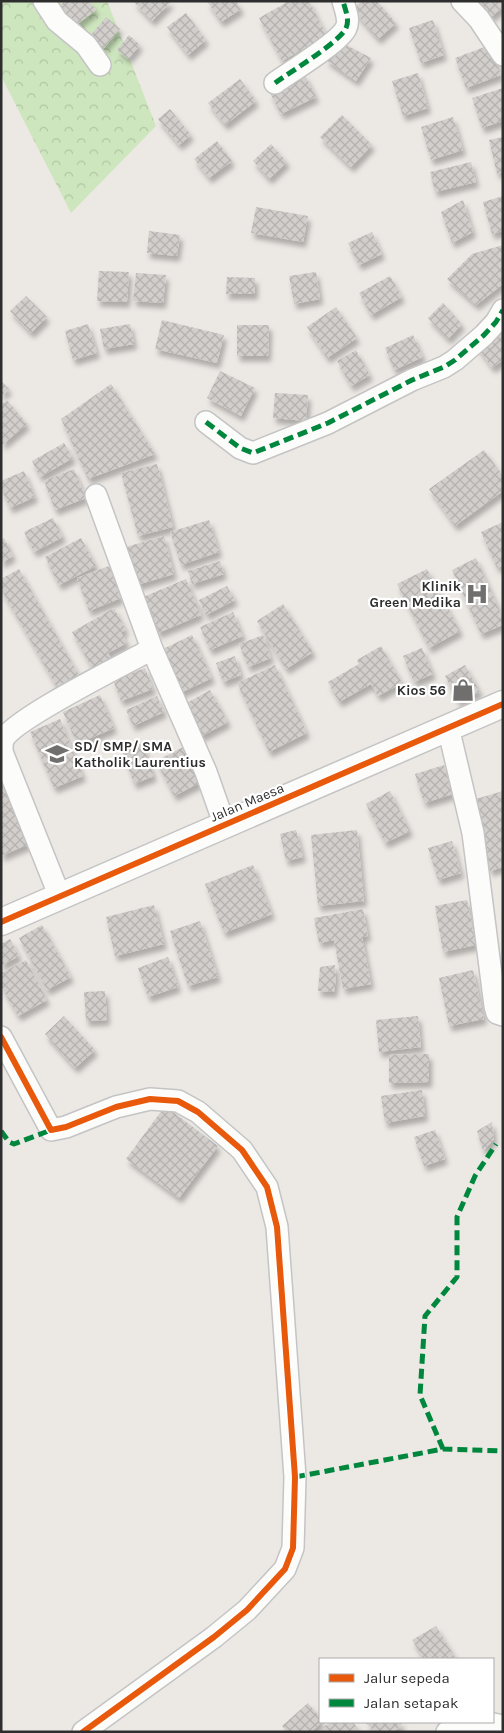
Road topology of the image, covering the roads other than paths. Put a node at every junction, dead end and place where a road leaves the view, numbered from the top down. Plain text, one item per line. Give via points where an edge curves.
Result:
1 (44, 1) edge
2 (343, 1) edge
3 (462, 1) edge
4 (503, 55) edge
5 (100, 65) dead end
6 (275, 83) dead end
7 (503, 310) edge
8 (206, 422) dead end
9 (96, 495) dead end
10 (152, 649) junction
11 (503, 704) edge
12 (448, 727) junction
13 (225, 826) junction
14 (60, 896) junction
15 (1, 922) edge
16 (503, 1015) edge
17 (1, 1037) edge
18 (476, 1723) edge
19 (489, 1723) edge
20 (503, 1726) edge
21 (83, 1732) edge
22 (447, 1732) edge

1 - 5 street via 57,21 86,45
2 - 6 street via 348,20 346,29
3 - 4 street via 479,19
7 - 8 street via 484,334 444,367 328,423 253,453 240,448
9 - 10 street, Jalan Maesa
10 - 13 street, Jalan Maesa via 206,772
10 - 14 street via 80,687 18,725 3,740 2,752
11 - 12 street, Jalan Maesa
12 - 13 street, Jalan Maesa
12 - 16 street via 473,833 495,1006 497,1013
13 - 14 street, Jalan Maesa
14 - 15 street, Jalan Maesa
17 - 21 street via 51,1130 116,1107 150,1099 178,1101 198,1112 242,1150 267,1187 277,1227 295,1477 293,1548 285,1569 247,1610 207,1643
18 - 22 street
19 - 20 street

